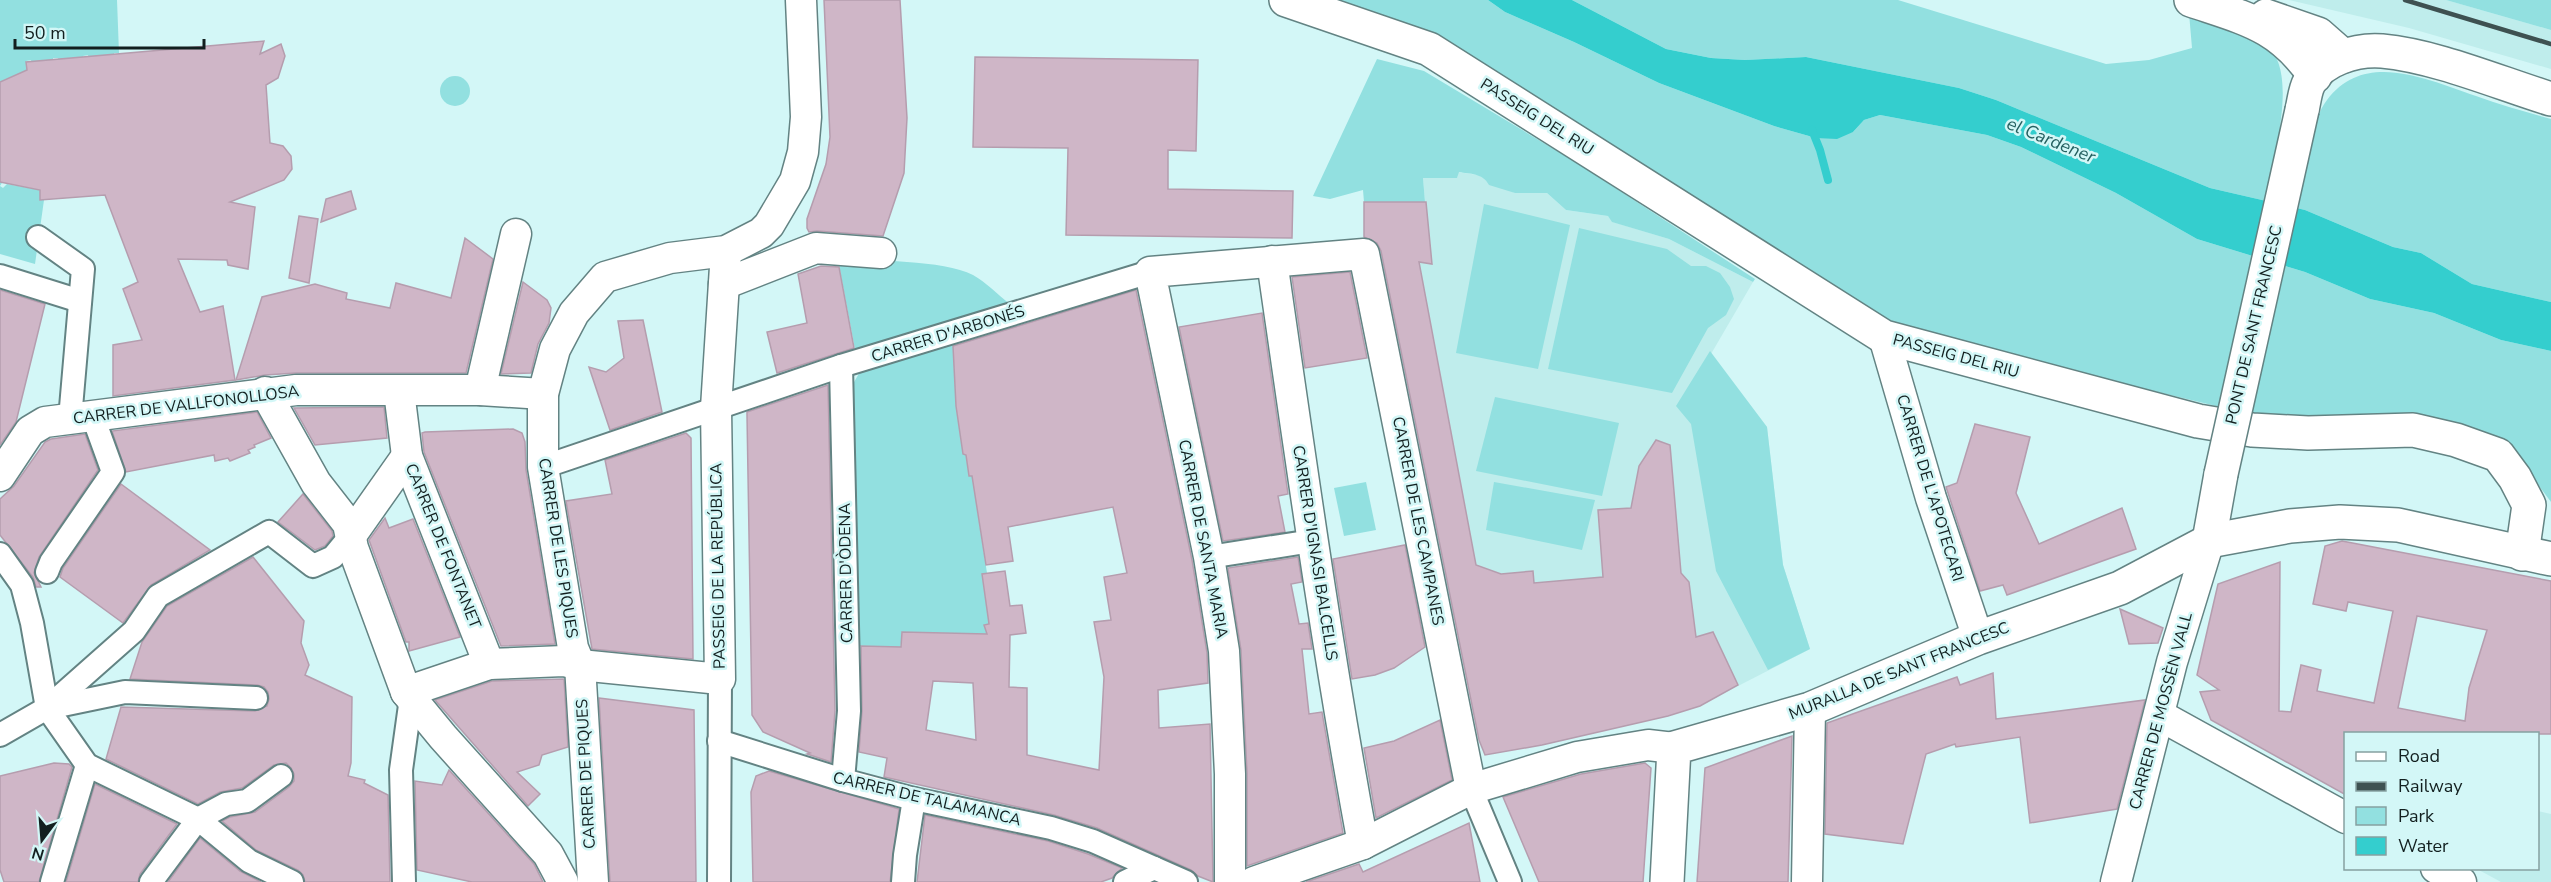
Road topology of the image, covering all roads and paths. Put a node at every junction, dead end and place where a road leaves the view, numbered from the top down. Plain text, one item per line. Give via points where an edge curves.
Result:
1 (785, 0) edge
2 (801, 0) edge
3 (1286, 0) edge
4 (2191, 0) edge
5 (2213, 0) edge
6 (2343, 56) junction
7 (2315, 76) junction
8 (2551, 99) edge
9 (783, 200) junction
10 (516, 234) dead end
11 (38, 237) dead end
12 (726, 251) junction
13 (881, 253) dead end
14 (1364, 254) joint
15 (1272, 261) junction
16 (1150, 272) junction
17 (0, 276) edge
18 (724, 284) junction
19 (80, 301) junction
20 (1884, 337) junction
21 (841, 366) junction
22 (480, 390) junction
23 (399, 391) junction
24 (265, 392) junction
25 (543, 394) junction
26 (716, 408) junction
27 (69, 419) junction
28 (407, 456) junction
29 (3, 467) edge
30 (543, 467) junction
31 (352, 534) junction
32 (1312, 541) junction
33 (2209, 542) junction
34 (2536, 556) edge
35 (1209, 557) junction
36 (1, 559) edge
37 (49, 567) dead end
38 (1978, 638) junction
39 (489, 664) junction
40 (580, 665) junction
41 (720, 679) junction
42 (409, 695) junction
43 (256, 698) dead end
44 (47, 708) junction
45 (1810, 709) junction
46 (2159, 715) junction
47 (0, 735) edge
48 (719, 741) junction
49 (1674, 748) junction
50 (87, 765) junction
51 (281, 776) dead end
52 (843, 780) junction
53 (1471, 789) junction
54 (914, 799) junction
55 (2344, 817) edge
56 (198, 819) junction
57 (1363, 844) junction
58 (2440, 870) edge
59 (1137, 872) edge
60 (52, 882) edge
61 (151, 882) edge
62 (292, 882) edge
63 (404, 882) edge
64 (563, 882) edge
65 (593, 882) edge
66 (719, 882) edge
67 (903, 882) edge
68 (1186, 882) edge
69 (1230, 882) edge
70 (1254, 882) edge
71 (1510, 882) edge
72 (1668, 882) edge
73 (1808, 882) edge
74 (2116, 882) edge
75 (2461, 882) edge

1 - 9 street via 787,133
2 - 9 street via 805,132 800,169
3 - 20 street, PASSEIG DEL RIU via 1429,49
4 - 7 street via 2277,34
5 - 6 street via 2318,34
6 - 7 street
6 - 8 street via 2381,51 2427,60
7 - 33 street, PONT DE SANT FRANCESC, bridge via 2308,83
9 - 12 street via 761,233
10 - 22 street
11 - 19 street via 83,269
12 - 18 street, PASSEIG DE LA REPÚBLICA
12 - 25 street, CARRER DE LES PIQUES via 670,258 605,277 574,313 555,349
13 - 18 street via 816,248
14 - 15 street, CARRER D'ARBONÉS
14 - 53 street, CARRER DE LES CAMPANES
15 - 16 street, CARRER D'ARBONÉS
15 - 32 street, CARRER D'IGNASI BALCELLS
16 - 21 street, CARRER D'ARBONÉS
16 - 35 street, CARRER DE SANTA MARIA
17 - 19 street
18 - 26 street, PASSEIG DE LA REPÚBLICA
19 - 27 street
20 - 34 street, PASSEIG DEL RIU via 2198,421 2308,434 2413,430 2456,440 2498,455 2515,478 2529,505
20 - 38 street, CARRER DE L'APOTECARI via 1931,498
21 - 26 street, CARRER D'ARBONÉS
21 - 52 street, CARRER D'ÒDENA via 849,711
22 - 23 street, CARRER DE VALLFONOLLOSA
22 - 25 street, CARRER DE VALLFONOLLOSA
23 - 24 street, CARRER DE VALLFONOLLOSA
23 - 28 street, CARRER DE FONTANET
24 - 27 street, CARRER DE VALLFONOLLOSA
24 - 31 street via 316,483
25 - 30 street, CARRER DE LES PIQUES
26 - 30 street, CARRER D'ARBONÉS
26 - 41 street, PASSEIG DE LA REPÚBLICA
27 - 29 street via 30,431
27 - 37 street via 113,472
28 - 31 street
28 - 39 street, CARRER DE FONTANET
30 - 40 street, CARRER DE LES PIQUES via 573,648
31 - 42 street via 353,548
31 - 44 street via 333,557 313,566 269,532 158,596 134,631
32 - 35 street
32 - 57 street, CARRER D'IGNASI BALCELLS
33 - 34 street, MURALLA DE SANT FRANCESC via 2290,526 2340,522 2398,525
33 - 38 street, MURALLA DE SANT FRANCESC via 2120,588
33 - 46 street, CARRER DE MOSSÈN VALL
35 - 69 street, CARRER DE SANTA MARIA via 1224,651
36 - 44 street via 22,585 33,623
38 - 45 street, MURALLA DE SANT FRANCESC
39 - 40 street via 564,661
39 - 42 street
40 - 41 street
40 - 65 street, CARRER DE PIQUES
41 - 48 street, PASSEIG DE LA REPÚBLICA
42 - 63 street via 401,770
42 - 64 street via 548,854
43 - 44 street via 125,692
44 - 47 street
44 - 50 street
45 - 49 street, MURALLA DE SANT FRANCESC
45 - 73 street
46 - 55 street
46 - 74 street, CARRER DE MOSSÈN VALL
48 - 52 street, CARRER DE TALAMANCA
48 - 66 street, PASSEIG DE LA REPÚBLICA
49 - 53 street via 1648,745 1577,757
49 - 72 street
50 - 56 street
50 - 60 street
51 - 56 street via 247,801 226,804
52 - 54 street, CARRER DE TALAMANCA
53 - 57 street
53 - 71 street
54 - 59 street, CARRER DE TALAMANCA via 1051,828 1093,841
54 - 67 street
56 - 61 street
56 - 62 street via 249,861
57 - 70 street
58 - 75 street
59 - 68 street, CARRER DE TALAMANCA

